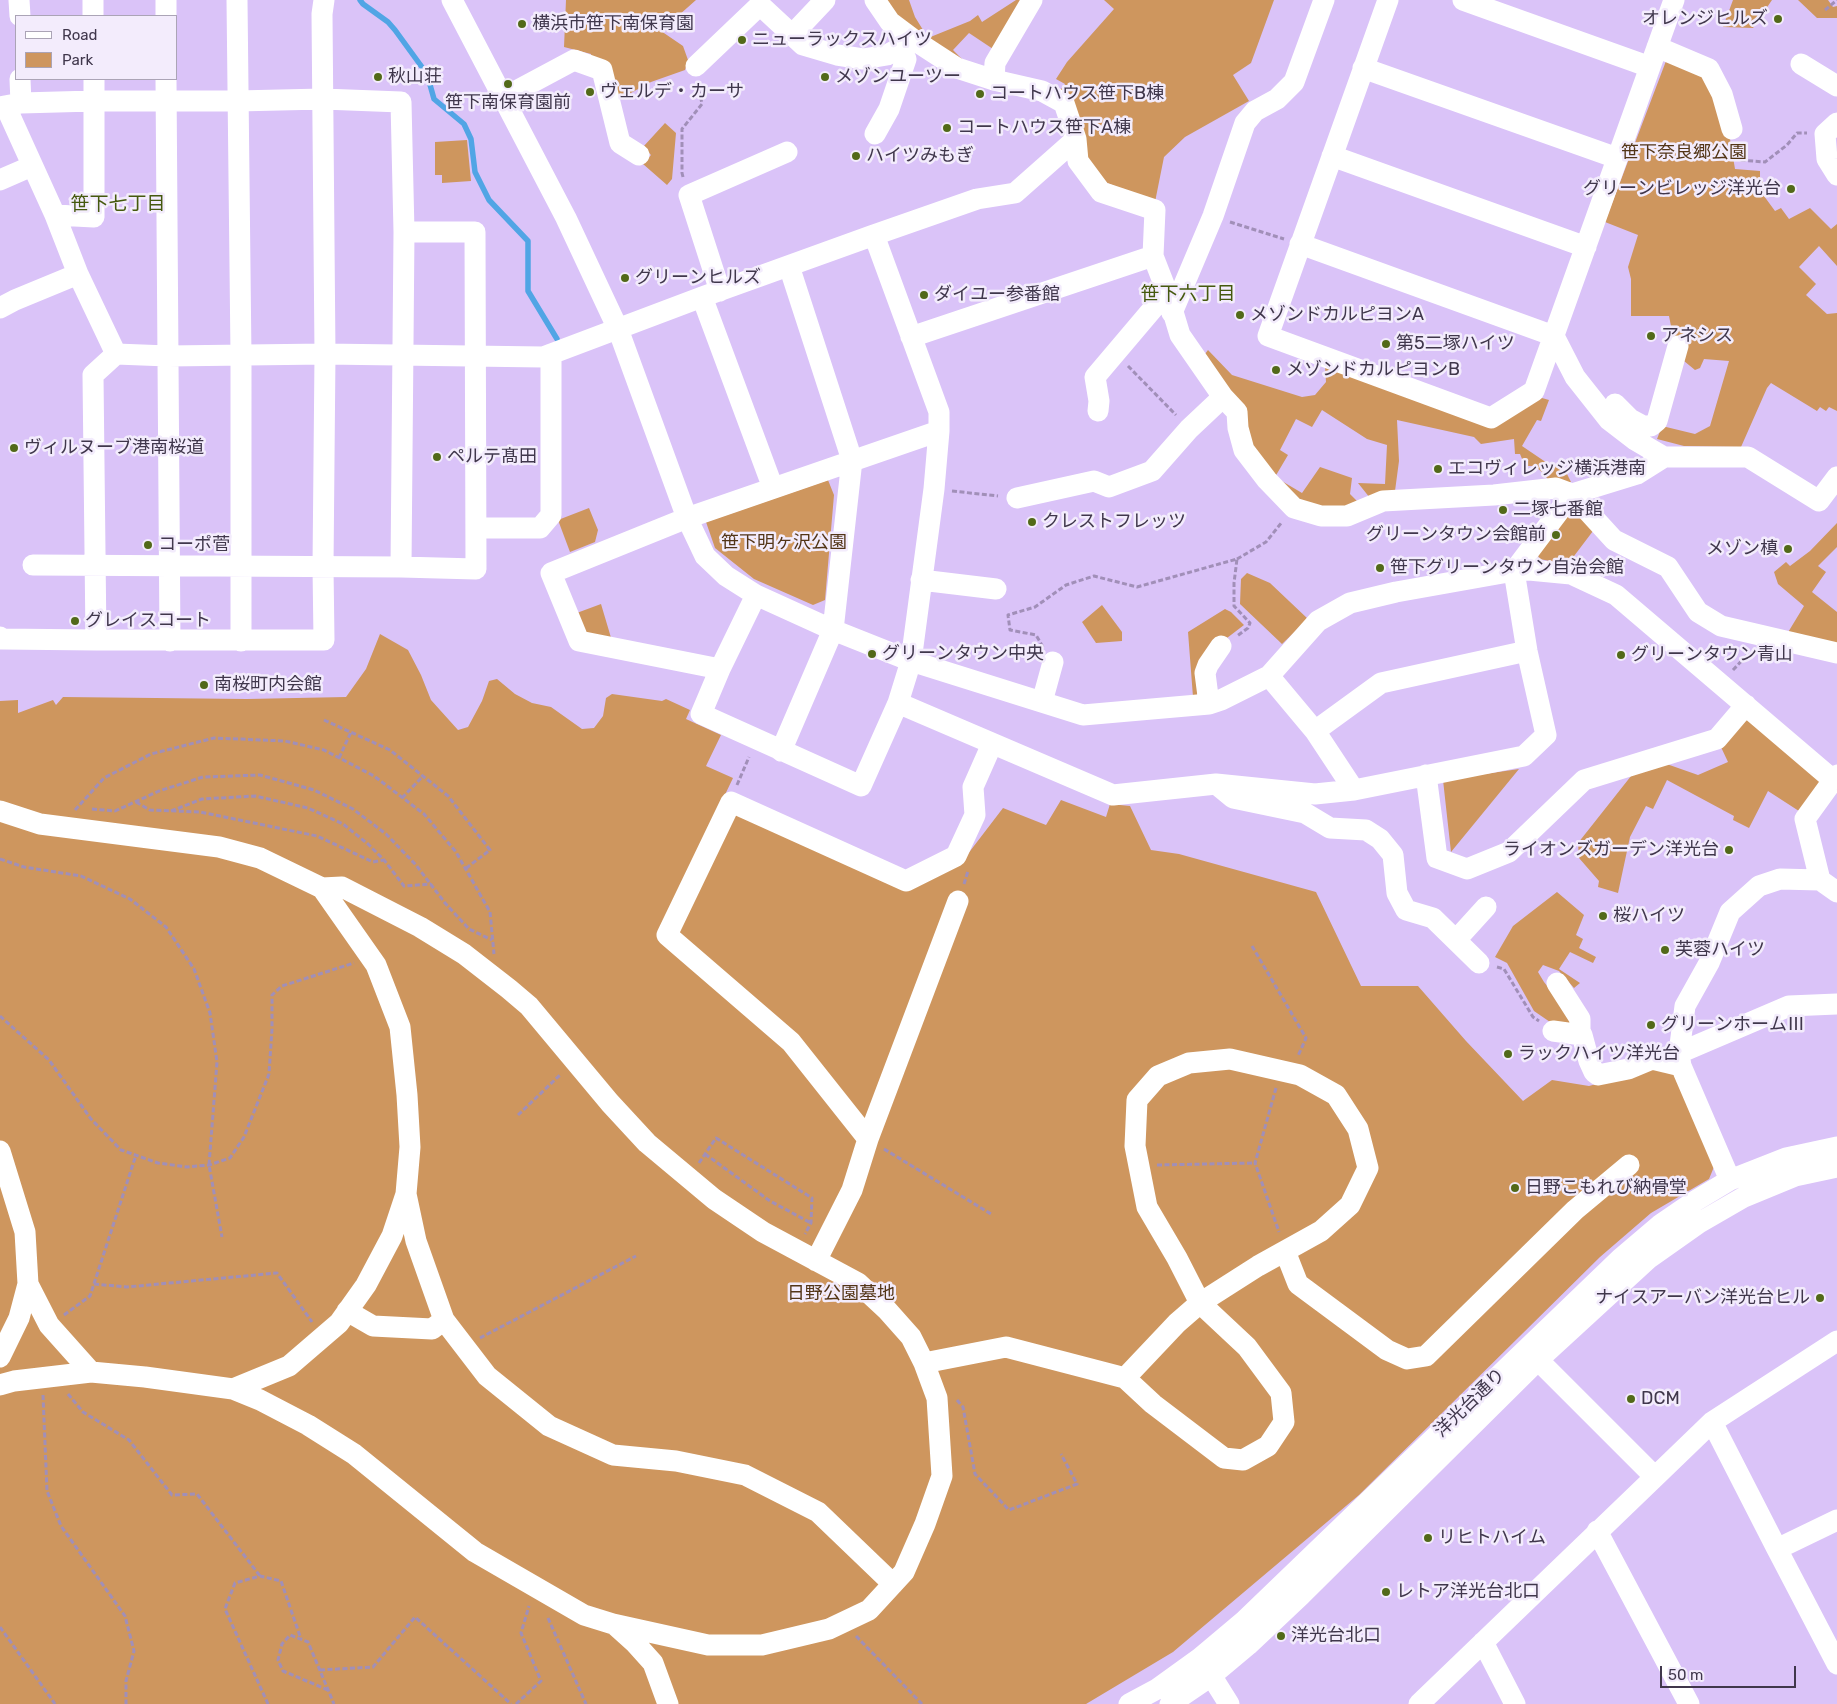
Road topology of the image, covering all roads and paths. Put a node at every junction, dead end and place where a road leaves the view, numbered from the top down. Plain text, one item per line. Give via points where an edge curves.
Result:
1 (20, 0) edge
2 (93, 0) edge
3 (166, 0) edge
4 (237, 0) edge
5 (324, 0) edge
6 (452, 0) edge
7 (825, 0) edge
8 (875, 0) edge
9 (1032, 0) edge
10 (1324, 0) edge
11 (1388, 0) edge
12 (1463, 0) edge
13 (1674, 0) edge
14 (1837, 0) edge
15 (1825, 10) dead end
16 (20, 15) edge
17 (93, 15) edge
18 (166, 15) edge
19 (792, 35) junction
20 (907, 44) junction
21 (1657, 47) junction
22 (1801, 64) dead end
23 (696, 66) joint
24 (1650, 67) junction
25 (1363, 68) junction
26 (20, 80) edge
27 (94, 80) edge
28 (166, 80) edge
29 (994, 80) junction
30 (1837, 86) edge
31 (503, 98) junction
32 (322, 99) junction
33 (94, 101) junction
34 (167, 101) junction
35 (237, 102) junction
36 (9, 106) edge
37 (1732, 129) joint
38 (1831, 129) edge
39 (875, 134) dead end
40 (1076, 139) junction
41 (787, 152) dead end
42 (640, 155) dead end
43 (1332, 156) junction
44 (1617, 158) junction
45 (32, 166) junction
46 (1837, 175) edge
47 (0, 180) edge
48 (689, 195) junction
49 (55, 215) junction
50 (1213, 216) junction
51 (404, 232) junction
52 (874, 236) junction
53 (1300, 244) junction
54 (1586, 247) junction
55 (1153, 256) junction
56 (789, 266) junction
57 (78, 274) junction
58 (1167, 292) junction
59 (711, 294) junction
60 (0, 308) edge
61 (1172, 313) junction
62 (618, 329) junction
63 (1554, 336) junction
64 (912, 337) junction
65 (1678, 346) dead end
66 (116, 354) junction
67 (325, 354) junction
68 (551, 354) junction
69 (402, 355) junction
70 (168, 356) junction
71 (241, 356) junction
72 (477, 356) junction
73 (1125, 362) dead end
74 (1584, 388) junction
75 (1223, 397) junction
76 (1098, 411) dead end
77 (1189, 429) junction
78 (939, 431) junction
79 (1664, 457) junction
80 (852, 460) junction
81 (1837, 477) edge
82 (773, 488) junction
83 (934, 489) junction
84 (1572, 494) junction
85 (1017, 498) joint
86 (1294, 508) junction
87 (687, 518) junction
88 (476, 528) junction
89 (1237, 559) junction
90 (33, 565) dead end
91 (96, 565) junction
92 (170, 566) junction
93 (242, 567) junction
94 (323, 567) junction
95 (401, 567) junction
96 (1514, 571) junction
97 (922, 580) junction
98 (996, 589) dead end
99 (756, 595) junction
100 (833, 630) junction
101 (1764, 635) junction
102 (0, 637) edge
103 (96, 640) junction
104 (170, 641) junction
105 (241, 641) junction
106 (1221, 646) joint
107 (1527, 651) junction
108 (1837, 653) edge
109 (910, 661) junction
110 (1052, 662) joint
111 (720, 669) junction
112 (1269, 676) junction
113 (1721, 684) junction
114 (1042, 702) junction
115 (898, 703) junction
116 (1209, 704) junction
117 (1746, 705) junction
118 (324, 720) dead end
119 (1314, 731) junction
120 (351, 732) junction
121 (757, 740) junction
122 (992, 744) junction
123 (781, 751) junction
124 (339, 758) junction
125 (1426, 775) junction
126 (423, 776) junction
127 (1835, 778) edge
128 (1216, 784) junction
129 (1354, 790) junction
130 (402, 798) junction
131 (135, 802) junction
132 (732, 802) junction
133 (76, 808) junction
134 (0, 811) edge
135 (171, 811) junction
136 (59, 827) junction
137 (0, 860) edge
138 (384, 860) junction
139 (465, 869) junction
140 (431, 884) junction
141 (1829, 886) edge
142 (322, 888) junction
143 (958, 901) dead end
144 (1486, 907) dead end
145 (492, 940) junction
146 (1456, 940) junction
147 (1252, 946) dead end
148 (372, 958) junction
149 (1479, 962) joint
150 (496, 979) junction
151 (1557, 983) dead end
152 (1837, 1004) edge
153 (0, 1016) edge
154 (1554, 1031) joint
155 (1580, 1034) junction
156 (1680, 1060) junction
157 (575, 1061) junction
158 (1286, 1071) junction
159 (518, 1115) dead end
160 (868, 1139) junction
161 (1837, 1147) edge
162 (0, 1151) edge
163 (705, 1154) junction
164 (136, 1155) junction
165 (1255, 1163) junction
166 (208, 1165) junction
167 (1629, 1165) dead end
168 (1139, 1166) junction
169 (1837, 1168) edge
170 (689, 1178) junction
171 (1730, 1180) junction
172 (406, 1194) junction
173 (991, 1214) dead end
174 (811, 1223) junction
175 (222, 1237) dead end
176 (796, 1250) junction
177 (1285, 1251) junction
178 (636, 1256) dead end
179 (816, 1261) junction
180 (28, 1284) junction
181 (94, 1284) junction
182 (1200, 1303) junction
183 (347, 1311) junction
184 (444, 1320) junction
185 (49, 1325) junction
186 (322, 1337) junction
187 (1837, 1341) edge
188 (464, 1346) junction
189 (0, 1357) edge
190 (1538, 1360) junction
191 (924, 1363) junction
192 (91, 1372) junction
193 (47, 1376) junction
194 (1125, 1378) junction
195 (0, 1385) edge
196 (233, 1389) junction
197 (956, 1400) dead end
198 (1712, 1422) junction
199 (1061, 1454) dead end
200 (1655, 1477) junction
201 (1837, 1520) edge
202 (1597, 1531) junction
203 (1777, 1549) junction
204 (260, 1576) junction
205 (893, 1584) junction
206 (534, 1586) junction
207 (546, 1613) dead end
208 (843, 1622) junction
209 (614, 1624) junction
210 (0, 1627) edge
211 (301, 1639) junction
212 (1483, 1642) junction
213 (1837, 1664) edge
214 (1206, 1667) junction
215 (320, 1670) junction
216 (328, 1690) junction
217 (55, 1704) edge
218 (126, 1704) edge
219 (268, 1704) edge
220 (334, 1704) edge
221 (511, 1704) edge
222 (516, 1704) edge
223 (586, 1704) edge
224 (668, 1704) edge
225 (922, 1704) edge
226 (1129, 1704) edge
227 (1170, 1704) edge
228 (1229, 1704) edge
229 (1419, 1704) edge
230 (1515, 1704) edge
231 (1689, 1704) edge

1 - 16 street
2 - 17 street
3 - 18 street
4 - 35 street
5 - 32 street
6 - 31 street
7 - 19 street
8 - 20 street
9 - 29 street via 995,63
10 - 50 street via 1294,82 1277,99 1255,111 1245,123
11 - 25 street
12 - 24 street
13 - 21 street
14 - 15 path
19 - 20 street via 803,45 837,56 863,59 887,55
19 - 23 street via 760,5
20 - 29 street via 957,68
20 - 39 street via 906,59 889,109
21 - 24 street
21 - 37 street via 1709,69 1722,94
22 - 30 street
23 - 48 path via 702,104 682,129 682,173
24 - 44 street
25 - 43 street
25 - 44 street
26 - 36 street
27 - 33 street
28 - 34 street
29 - 40 street via 1042,91 1064,103
31 - 42 street via 574,60 602,70 620,143
31 - 62 street via 566,218
32 - 35 street
32 - 51 street via 401,102
32 - 67 street
33 - 34 street
33 - 36 street
33 - 49 street via 94,217
34 - 35 street
34 - 70 street
35 - 71 street
36 - 45 street
37 - 38 path via 1738,160 1765,162 1797,133
38 - 46 street via 1827,159
40 - 52 street via 1016,193 977,199
40 - 55 street via 1078,161 1101,192 1155,210
41 - 48 street
43 - 53 street
43 - 54 street
44 - 54 street
45 - 47 street
45 - 49 street
48 - 59 street
49 - 57 street
50 - 53 path
50 - 61 street
51 - 69 street
51 - 72 street via 475,232
52 - 56 street
52 - 64 street
53 - 63 street
53 - 63 street via 1268,336 1491,418 1534,391
54 - 63 street
55 - 58 street
55 - 64 street
56 - 59 street
56 - 80 street
57 - 60 street
57 - 66 street
58 - 61 street
58 - 76 street via 1095,377
59 - 62 street
59 - 82 street
61 - 75 street via 1180,335
62 - 68 street
62 - 87 street
63 - 74 street
64 - 78 street via 939,412
65 - 74 street via 1657,421 1651,426 1643,426 1630,419 1604,390
66 - 70 street
66 - 91 street via 93,375
67 - 69 street
67 - 71 street
67 - 94 street
68 - 72 street via 543,357
68 - 88 street via 551,514 540,528
69 - 72 street
69 - 95 street
70 - 71 street
70 - 92 street
71 - 93 street
72 - 88 street
73 - 77 path
74 - 79 street via 1609,420
75 - 77 street
75 - 86 street via 1237,412 1244,450 1266,480
77 - 85 street via 1152,471 1109,487 1094,481
78 - 80 street
78 - 83 street
79 - 81 street via 1748,457 1819,500
79 - 84 street via 1636,474
80 - 82 street
80 - 100 street
82 - 87 street
83 - 85 path
83 - 97 street
84 - 86 street via 1556,488 1383,501 1347,516 1321,516
84 - 96 street
84 - 101 street via 1614,540 1668,567 1698,612 1721,626
86 - 89 path via 1266,542
87 - 99 street via 705,556 726,576
87 - 111 street via 551,573 579,641
88 - 95 street via 476,569
89 - 106 path via 1234,606 1250,623 1248,628
89 - 110 path via 1137,587 1094,576 1066,585 1035,607 1008,616 1010,630 1036,635
90 - 91 street
91 - 92 street
91 - 103 street
92 - 93 street
92 - 104 street
93 - 94 street
93 - 105 street
94 - 95 street
94 - 105 street via 324,640
96 - 107 street
96 - 112 street via 1350,603 1318,621
96 - 113 street via 1571,574 1616,595
97 - 98 street
97 - 109 street
99 - 100 street
99 - 111 street
100 - 109 street
100 - 123 street
101 - 108 street
101 - 113 path
102 - 103 street
103 - 104 street
104 - 105 street
106 - 116 street via 1205,673
107 - 119 street via 1381,683
107 - 125 street via 1546,735 1524,756
109 - 114 street
109 - 115 street
110 - 114 street
111 - 121 street via 701,714
112 - 116 street
112 - 119 street
113 - 117 street
114 - 116 street via 1083,714
115 - 122 street
115 - 123 street via 860,786
117 - 125 street via 1717,739 1584,780 1509,852 1467,869 1437,858
117 - 127 street
118 - 120 path
119 - 129 street
120 - 124 path
120 - 126 path via 390,750
121 - 123 street
121 - 132 path via 732,795
122 - 128 street via 1113,795
122 - 132 street via 974,788 975,815 956,856 906,880
124 - 130 path via 374,776
124 - 133 path via 324,750 285,741 214,738 151,754 104,778
125 - 129 street
126 - 130 path
126 - 139 path via 448,796 490,850
127 - 141 street via 1806,818
128 - 129 street via 1315,794
128 - 146 street via 1233,798 1305,813 1330,828 1366,830 1380,839 1393,855 1397,893 1406,910 1433,918
130 - 139 path via 424,814 456,852
131 - 133 path via 115,811
131 - 135 path via 150,810
131 - 140 path via 203,777 260,775 314,790 353,809 386,834
132 - 160 street via 667,935 791,1042
133 - 136 path
134 - 136 street
135 - 138 path via 200,812 316,836 373,862
135 - 138 path via 202,799 255,796 308,808 343,824
136 - 142 street via 219,847 260,858
137 - 166 path via 81,876 130,899 166,927 194,969 210,1013 217,1062
138 - 140 path via 404,886
139 - 145 path via 490,912
140 - 145 path via 469,929
141 - 156 street via 1780,879 1759,886 1730,912 1709,964 1685,1006
142 - 148 street
142 - 150 street via 342,887 420,926
143 - 160 street
144 - 146 street
145 - 150 path
146 - 149 street
147 - 158 path via 1306,1038
148 - 166 path via 282,986 272,995 269,1074 244,1137 230,1158
148 - 172 street via 400,1027 410,1147
149 - 154 path via 1504,968 1533,1017
150 - 157 street via 529,1006
151 - 155 street via 1580,1019
152 - 156 street via 1789,1006
153 - 164 path via 49,1060 91,1119 114,1144 120,1150
154 - 155 street
155 - 156 street via 1589,1061 1598,1075 1628,1069 1652,1059
156 - 171 street
157 - 159 path
157 - 170 street via 647,1143
158 - 165 path
158 - 168 street via 1230,1059 1189,1063 1158,1076 1137,1100 1135,1146
158 - 177 street via 1300,1075 1336,1096 1358,1129 1368,1168 1350,1205 1321,1231
160 - 173 path
160 - 179 street via 852,1190
161 - 171 street, 洋光台通り via 1786,1158
162 - 180 street via 25,1232
163 - 170 path
163 - 174 path via 770,1201
163 - 174 path via 716,1138 812,1198
164 - 166 path via 158,1163 187,1167
164 - 181 path
165 - 168 path
165 - 177 path
166 - 175 path
167 - 177 street via 1575,1210 1426,1356 1407,1359 1387,1350 1298,1284
168 - 182 street via 1147,1207
169 - 190 street, 洋光台通り via 1795,1176 1744,1197 1699,1223 1648,1259
170 - 176 street via 763,1232
171 - 214 street, 洋光台通り via 1660,1225 1620,1260 1244,1621
172 - 183 street via 392,1236 366,1285
172 - 184 street via 416,1241
174 - 176 path
176 - 179 street
177 - 182 street
178 - 188 path
179 - 191 street via 858,1283 911,1337
180 - 185 street
180 - 189 street via 19,1318
181 - 185 path via 90,1296
181 - 186 path via 127,1288 277,1273
182 - 194 street
182 - 194 street via 1247,1348 1281,1393 1284,1422 1268,1446 1243,1460 1224,1458 1153,1404
183 - 184 street via 373,1326 432,1329
183 - 186 street via 339,1323
184 - 188 street
185 - 192 street
186 - 196 street via 289,1366
187 - 198 street
188 - 205 street via 487,1376 549,1426 613,1455 676,1461 745,1475 818,1512
190 - 200 street
190 - 214 street, 洋光台通り via 1301,1595
191 - 194 street via 1006,1347
191 - 205 street via 937,1398 942,1476 904,1572
192 - 193 street
192 - 196 street
193 - 195 street
193 - 204 path via 83,1412 129,1440 172,1495 197,1494
193 - 218 path via 47,1491 61,1526 125,1616 134,1651 126,1681
196 - 206 street via 308,1425 354,1454 475,1552
197 - 199 path via 963,1407 975,1474 1009,1510 1077,1484
198 - 200 street
198 - 203 street
200 - 202 street
201 - 203 street
202 - 212 street
202 - 231 street
203 - 213 street
204 - 211 path via 281,1581
204 - 219 path via 235,1583 225,1609
205 - 208 street via 869,1610
206 - 209 street via 584,1614
206 - 222 path via 521,1633 541,1681
207 - 223 path
208 - 209 street via 829,1629 762,1645 708,1645
208 - 225 path
209 - 224 street via 653,1663
210 - 217 path
211 - 215 path via 308,1642
211 - 216 path via 290,1635 282,1644 278,1660 283,1671
212 - 229 street
212 - 230 street
214 - 226 street, 洋光台通り
214 - 227 street, 洋光台通り
214 - 228 street
215 - 216 path
215 - 221 path via 373,1667 415,1617
216 - 220 path

